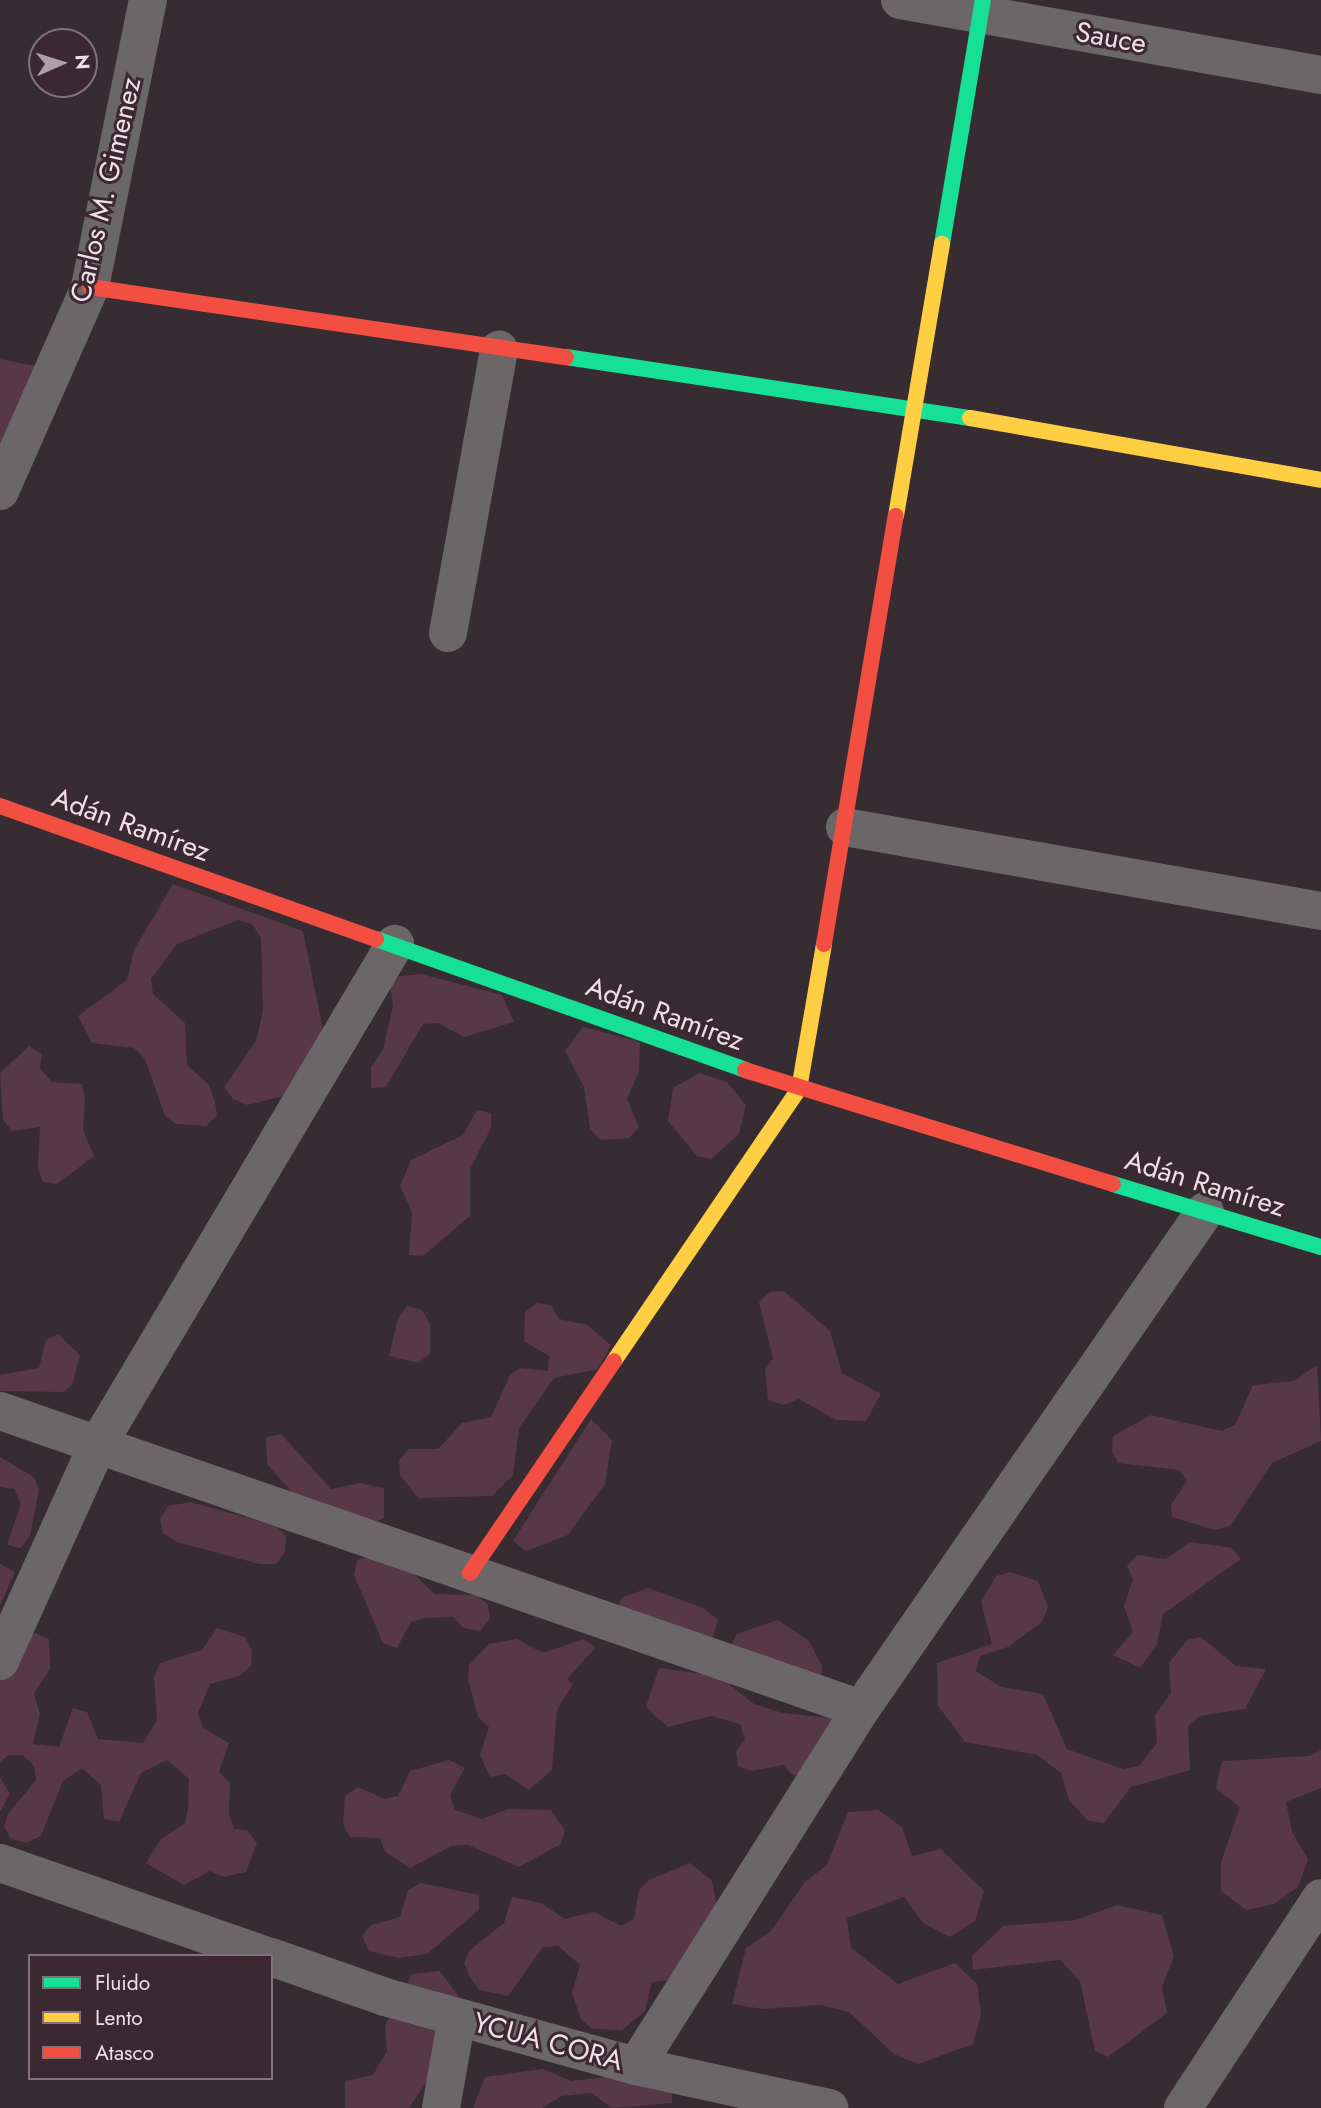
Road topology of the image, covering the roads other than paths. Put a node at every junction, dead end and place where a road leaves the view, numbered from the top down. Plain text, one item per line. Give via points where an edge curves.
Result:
1 (148, 0) edge
2 (900, 0) edge
3 (981, 7) edge
4 (1321, 75) edge
5 (90, 286) junction
6 (499, 350) junction
7 (916, 408) junction
8 (1321, 480) edge
9 (0, 491) edge
10 (448, 633) dead end
11 (0, 806) edge
12 (845, 827) junction
13 (1321, 911) edge
14 (395, 944) junction
15 (799, 1089) junction
16 (1205, 1211) junction
17 (1321, 1247) edge
18 (0, 1411) edge
19 (97, 1446) junction
20 (470, 1573) junction
21 (0, 1661) edge
22 (861, 1709) junction
23 (0, 1863) edge
24 (1321, 1898) edge
25 (263, 1954) edge
26 (273, 1957) edge
27 (457, 2017) junction
28 (636, 2066) junction
29 (441, 2108) edge
30 (829, 2108) edge
31 (1183, 2108) edge

1 - 5 street, Carlos M. Gimenez
2 - 3 street, Sauce
3 - 4 street, Sauce
3 - 7 street
5 - 6 street
5 - 9 street, Carlos M. Gimenez
6 - 7 street
6 - 10 street
7 - 8 street
7 - 12 street
11 - 14 street, Adán Ramírez
12 - 13 street
12 - 15 street
14 - 15 street, Adán Ramírez
14 - 19 street
15 - 16 street, Adán Ramírez
15 - 20 street
16 - 17 street, Adán Ramírez
16 - 22 street
18 - 19 street
19 - 20 street
19 - 21 street
20 - 22 street
22 - 28 street
23 - 25 street, YCUA CORA
24 - 31 street
26 - 27 street, YCUA CORA
27 - 28 street, YCUA CORA
27 - 29 street
28 - 30 street, YCUA CORA

